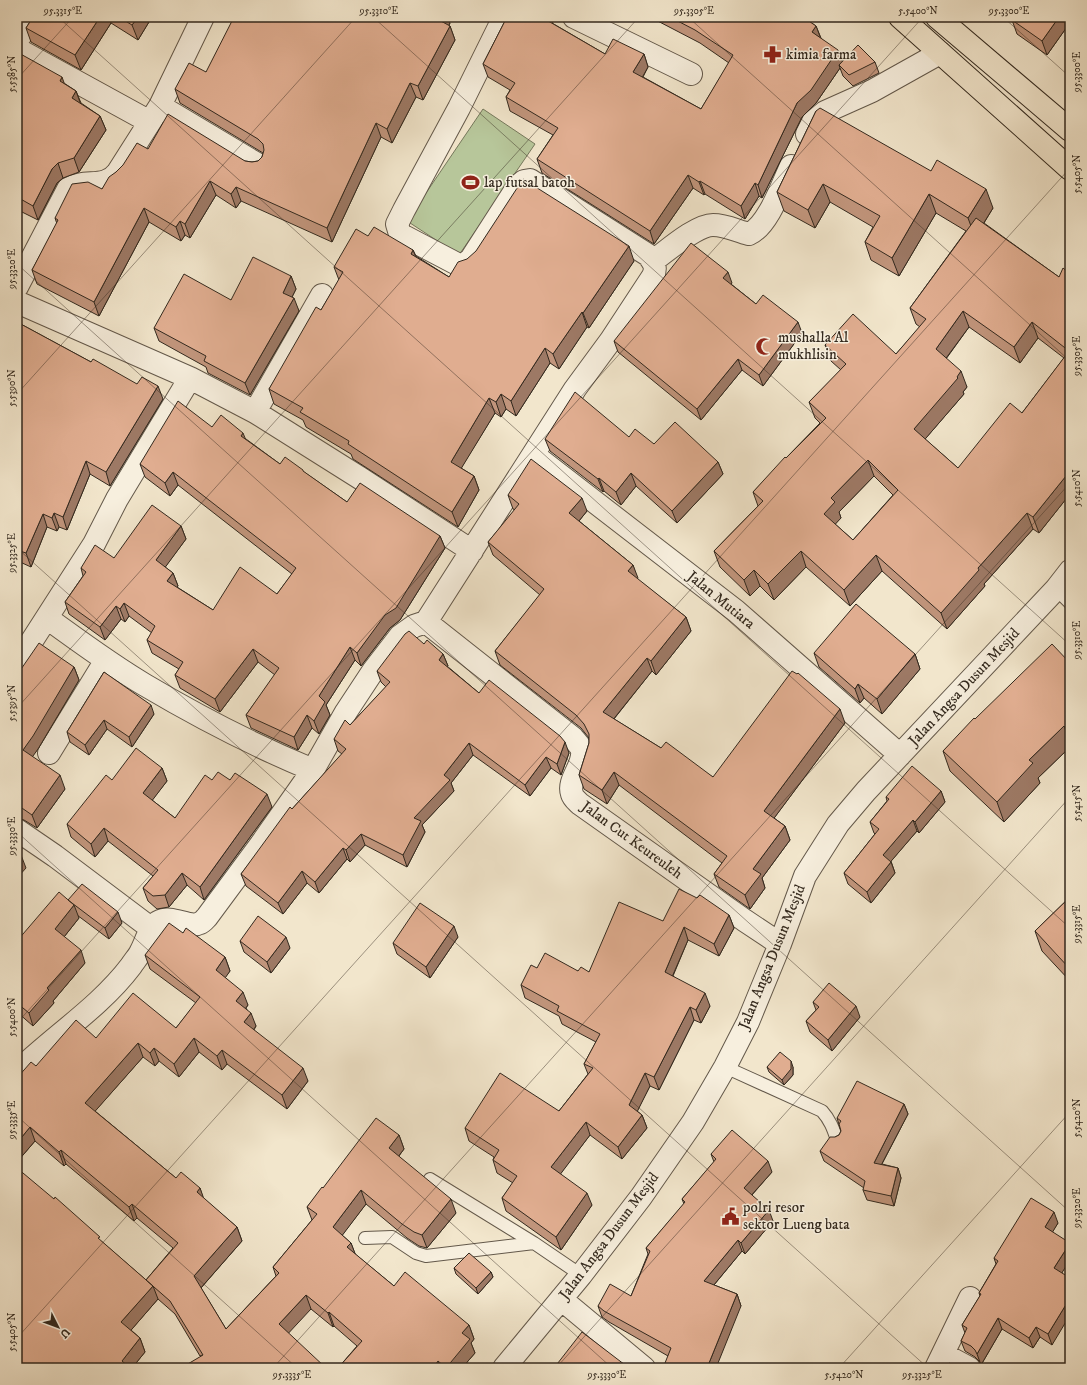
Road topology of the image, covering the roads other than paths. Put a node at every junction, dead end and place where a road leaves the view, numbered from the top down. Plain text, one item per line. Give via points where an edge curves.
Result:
1 (35, 17) edge
2 (203, 17) edge
3 (504, 17) edge
4 (574, 17) edge
5 (900, 17) edge
6 (937, 17) edge
7 (17, 40) edge
8 (17, 49) edge
9 (940, 53) junction
10 (691, 74) dead end
11 (155, 114) junction
12 (1070, 130) edge
13 (257, 164) edge
14 (1070, 169) edge
15 (653, 261) junction
16 (17, 287) edge
17 (322, 295) dead end
18 (17, 302) edge
19 (190, 378) junction
20 (255, 412) junction
21 (534, 455) junction
22 (472, 551) junction
23 (1070, 571) edge
24 (1063, 596) edge
25 (47, 618) junction
26 (426, 622) junction
27 (106, 660) junction
28 (17, 664) edge
29 (49, 753) dead end
30 (900, 755) junction
31 (313, 770) junction
32 (17, 830) edge
33 (152, 929) junction
34 (780, 944) junction
35 (725, 1067) junction
36 (17, 1072) edge
37 (837, 1140) edge
38 (430, 1179) dead end
39 (365, 1238) dead end
40 (534, 1243) junction
41 (581, 1275) junction
42 (970, 1298) dead end
43 (561, 1299) junction
44 (940, 1361) edge
45 (504, 1368) edge
46 (644, 1368) edge
47 (969, 1368) edge

1 - 7 street
2 - 11 street
3 - 15 street via 397,224 400,234 459,265 465,264 518,186 530,180 648,255
4 - 10 street
5 - 9 highway
6 - 12 highway
8 - 11 street
9 - 14 highway
9 - 15 street via 872,91 825,112 813,122 768,215 755,231 749,234 729,227 704,226
11 - 13 street
11 - 16 street via 113,178 107,182 76,185 68,190
15 - 21 street via 656,270 653,276 575,389
17 - 20 street
18 - 19 street
19 - 20 street
19 - 25 street via 117,499 94,544
20 - 22 street
21 - 22 street
21 - 30 street, Jalan Mutiara via 736,611
22 - 26 street
23 - 24 street, Jalan Angsa Dusun Mesjid
24 - 30 street, Jalan Angsa Dusun Mesjid
25 - 27 street
25 - 28 street
26 - 31 street via 404,633 378,665 346,712
26 - 34 street, Jalan Cut Keureuleh via 579,744 582,752 571,788 572,796 580,804
27 - 29 street
27 - 31 street via 201,718
30 - 34 street, Jalan Angsa Dusun Mesjid via 838,824 821,848 805,876
31 - 33 street via 201,923 194,925 168,920 159,922
32 - 33 street
33 - 36 street via 141,952 103,998
34 - 35 street, Jalan Angsa Dusun Mesjid via 748,1022
35 - 37 lane via 822,1111 833,1126
35 - 41 street, Jalan Angsa Dusun Mesjid via 693,1122 646,1191
38 - 40 lane
39 - 40 lane via 392,1237 416,1253 426,1256
40 - 41 lane
41 - 43 street, Jalan Angsa Dusun Mesjid
42 - 44 street
43 - 45 street, Jalan Angsa Dusun Mesjid
43 - 46 street
44 - 47 street

